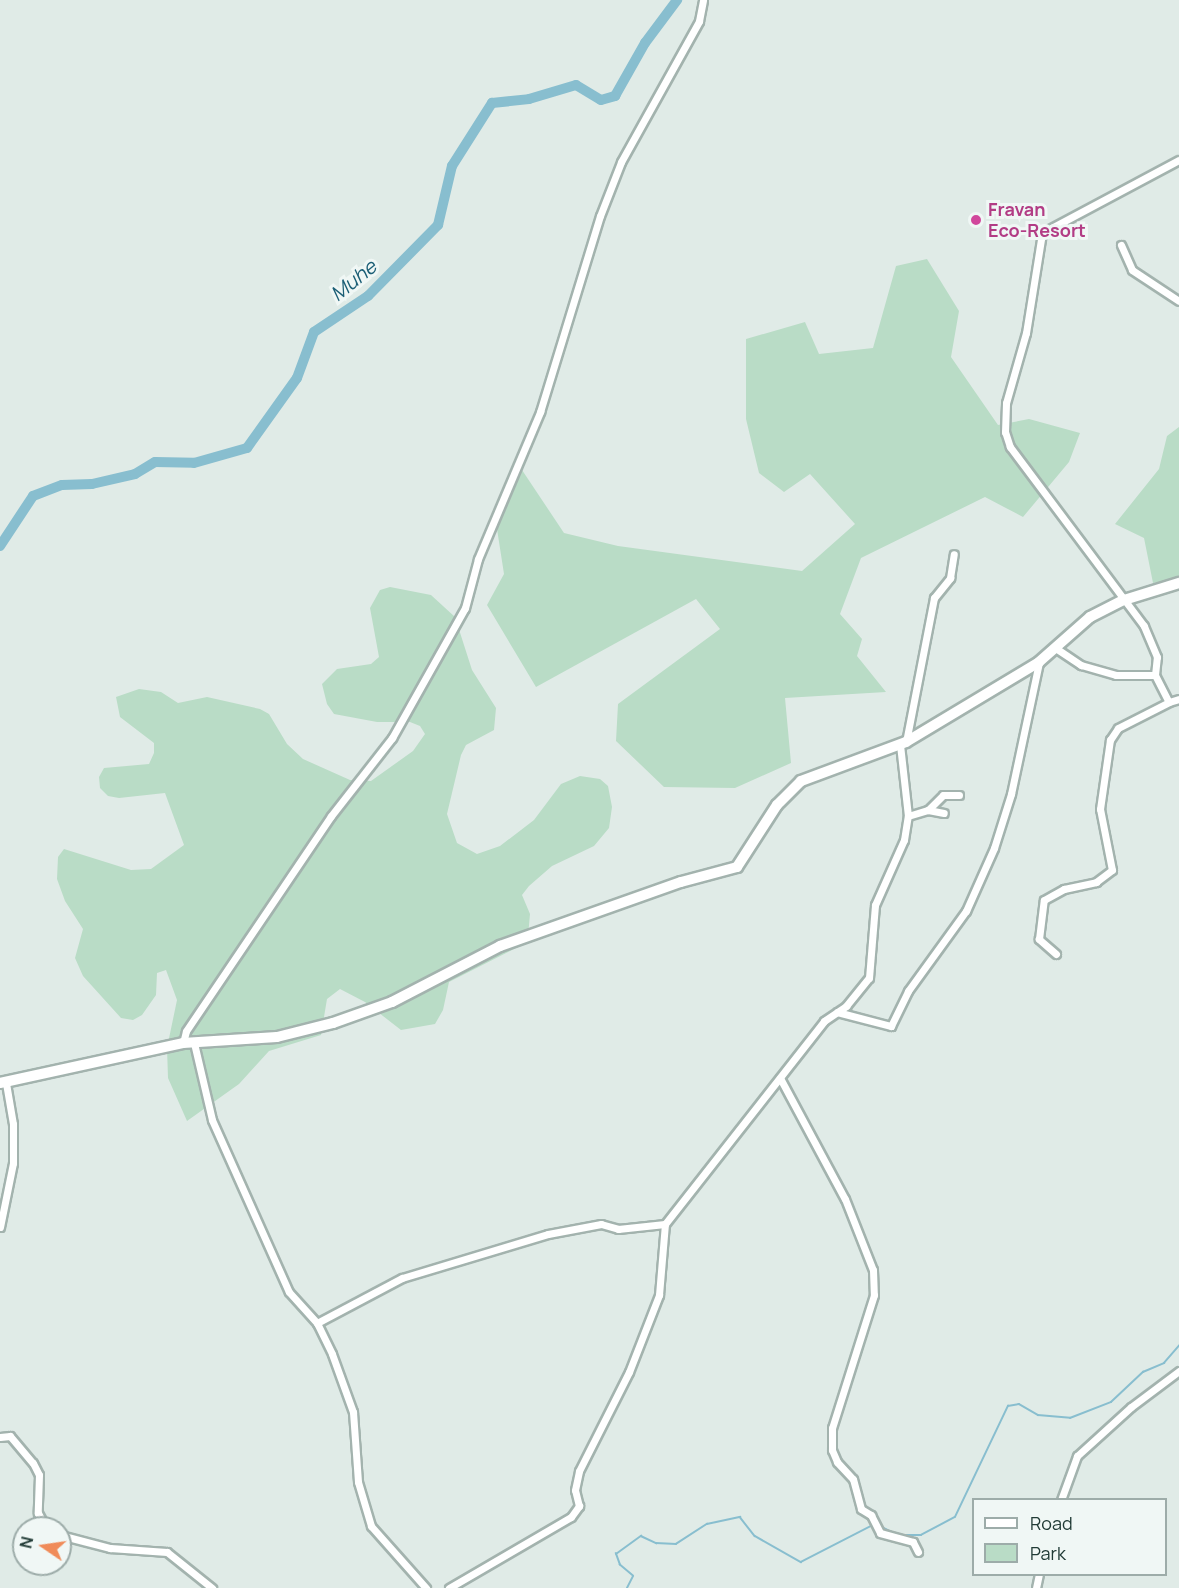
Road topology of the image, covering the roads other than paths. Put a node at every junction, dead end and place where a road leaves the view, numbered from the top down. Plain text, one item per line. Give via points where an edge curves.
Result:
1 (703, 0) edge
2 (1179, 160) edge
3 (1120, 245) dead end
4 (1179, 301) edge
5 (954, 554) dead end
6 (1179, 583) edge
7 (1124, 600) junction
8 (1057, 649) junction
9 (1039, 662) junction
10 (1155, 675) junction
11 (1179, 699) edge
12 (1169, 702) junction
13 (903, 743) junction
14 (959, 795) dead end
15 (928, 810) junction
16 (944, 813) dead end
17 (909, 816) junction
18 (1056, 954) dead end
19 (837, 1012) junction
20 (189, 1043) junction
21 (780, 1078) junction
22 (3, 1083) edge
23 (665, 1224) junction
24 (0, 1227) edge
25 (317, 1323) junction
26 (1179, 1371) edge
27 (0, 1437) edge
28 (1061, 1498) edge
29 (40, 1516) edge
30 (72, 1538) edge
31 (918, 1552) dead end
32 (212, 1588) edge
33 (426, 1588) edge
34 (449, 1588) edge

1 - 20 street via 699,21 621,162 600,216 540,412 478,559 465,608 392,738 331,816 186,1031
2 - 7 street via 1042,233 1026,333 1006,403 1005,432 1010,447
3 - 4 street via 1132,270
5 - 13 street via 950,578 934,598
6 - 7 main road
7 - 8 main road via 1090,616
7 - 10 street via 1149,636 1157,657
8 - 9 main road
8 - 10 street via 1081,665 1116,675
9 - 13 main road
9 - 19 street via 1011,794 994,848 966,911 908,991 891,1026
10 - 12 street
11 - 12 street
12 - 18 street via 1118,728 1110,740 1100,809 1112,870 1096,882 1064,889 1044,900 1039,939
13 - 17 street
13 - 20 main road via 838,764 801,781 777,805 736,867 681,882 500,946 392,1002 333,1023 277,1037
14 - 15 street via 943,795
15 - 16 street
15 - 17 street
17 - 19 street via 904,840 875,905 869,978
19 - 21 street via 824,1021
20 - 22 main road
20 - 25 street via 212,1120 289,1292
21 - 23 street
21 - 31 street via 845,1199 873,1270 874,1295 832,1428 832,1450 853,1479 861,1509 871,1515 880,1533 913,1542
22 - 24 street via 13,1124 13,1162
23 - 25 street via 618,1229 601,1224 548,1234 402,1278
23 - 34 street via 659,1294 629,1372 579,1471 575,1490 579,1506 571,1517
25 - 33 street via 353,1412 358,1482 371,1526
26 - 28 street via 1131,1407 1077,1456
27 - 29 street via 9,1436 33,1463 39,1475
30 - 32 street via 110,1548 167,1552

